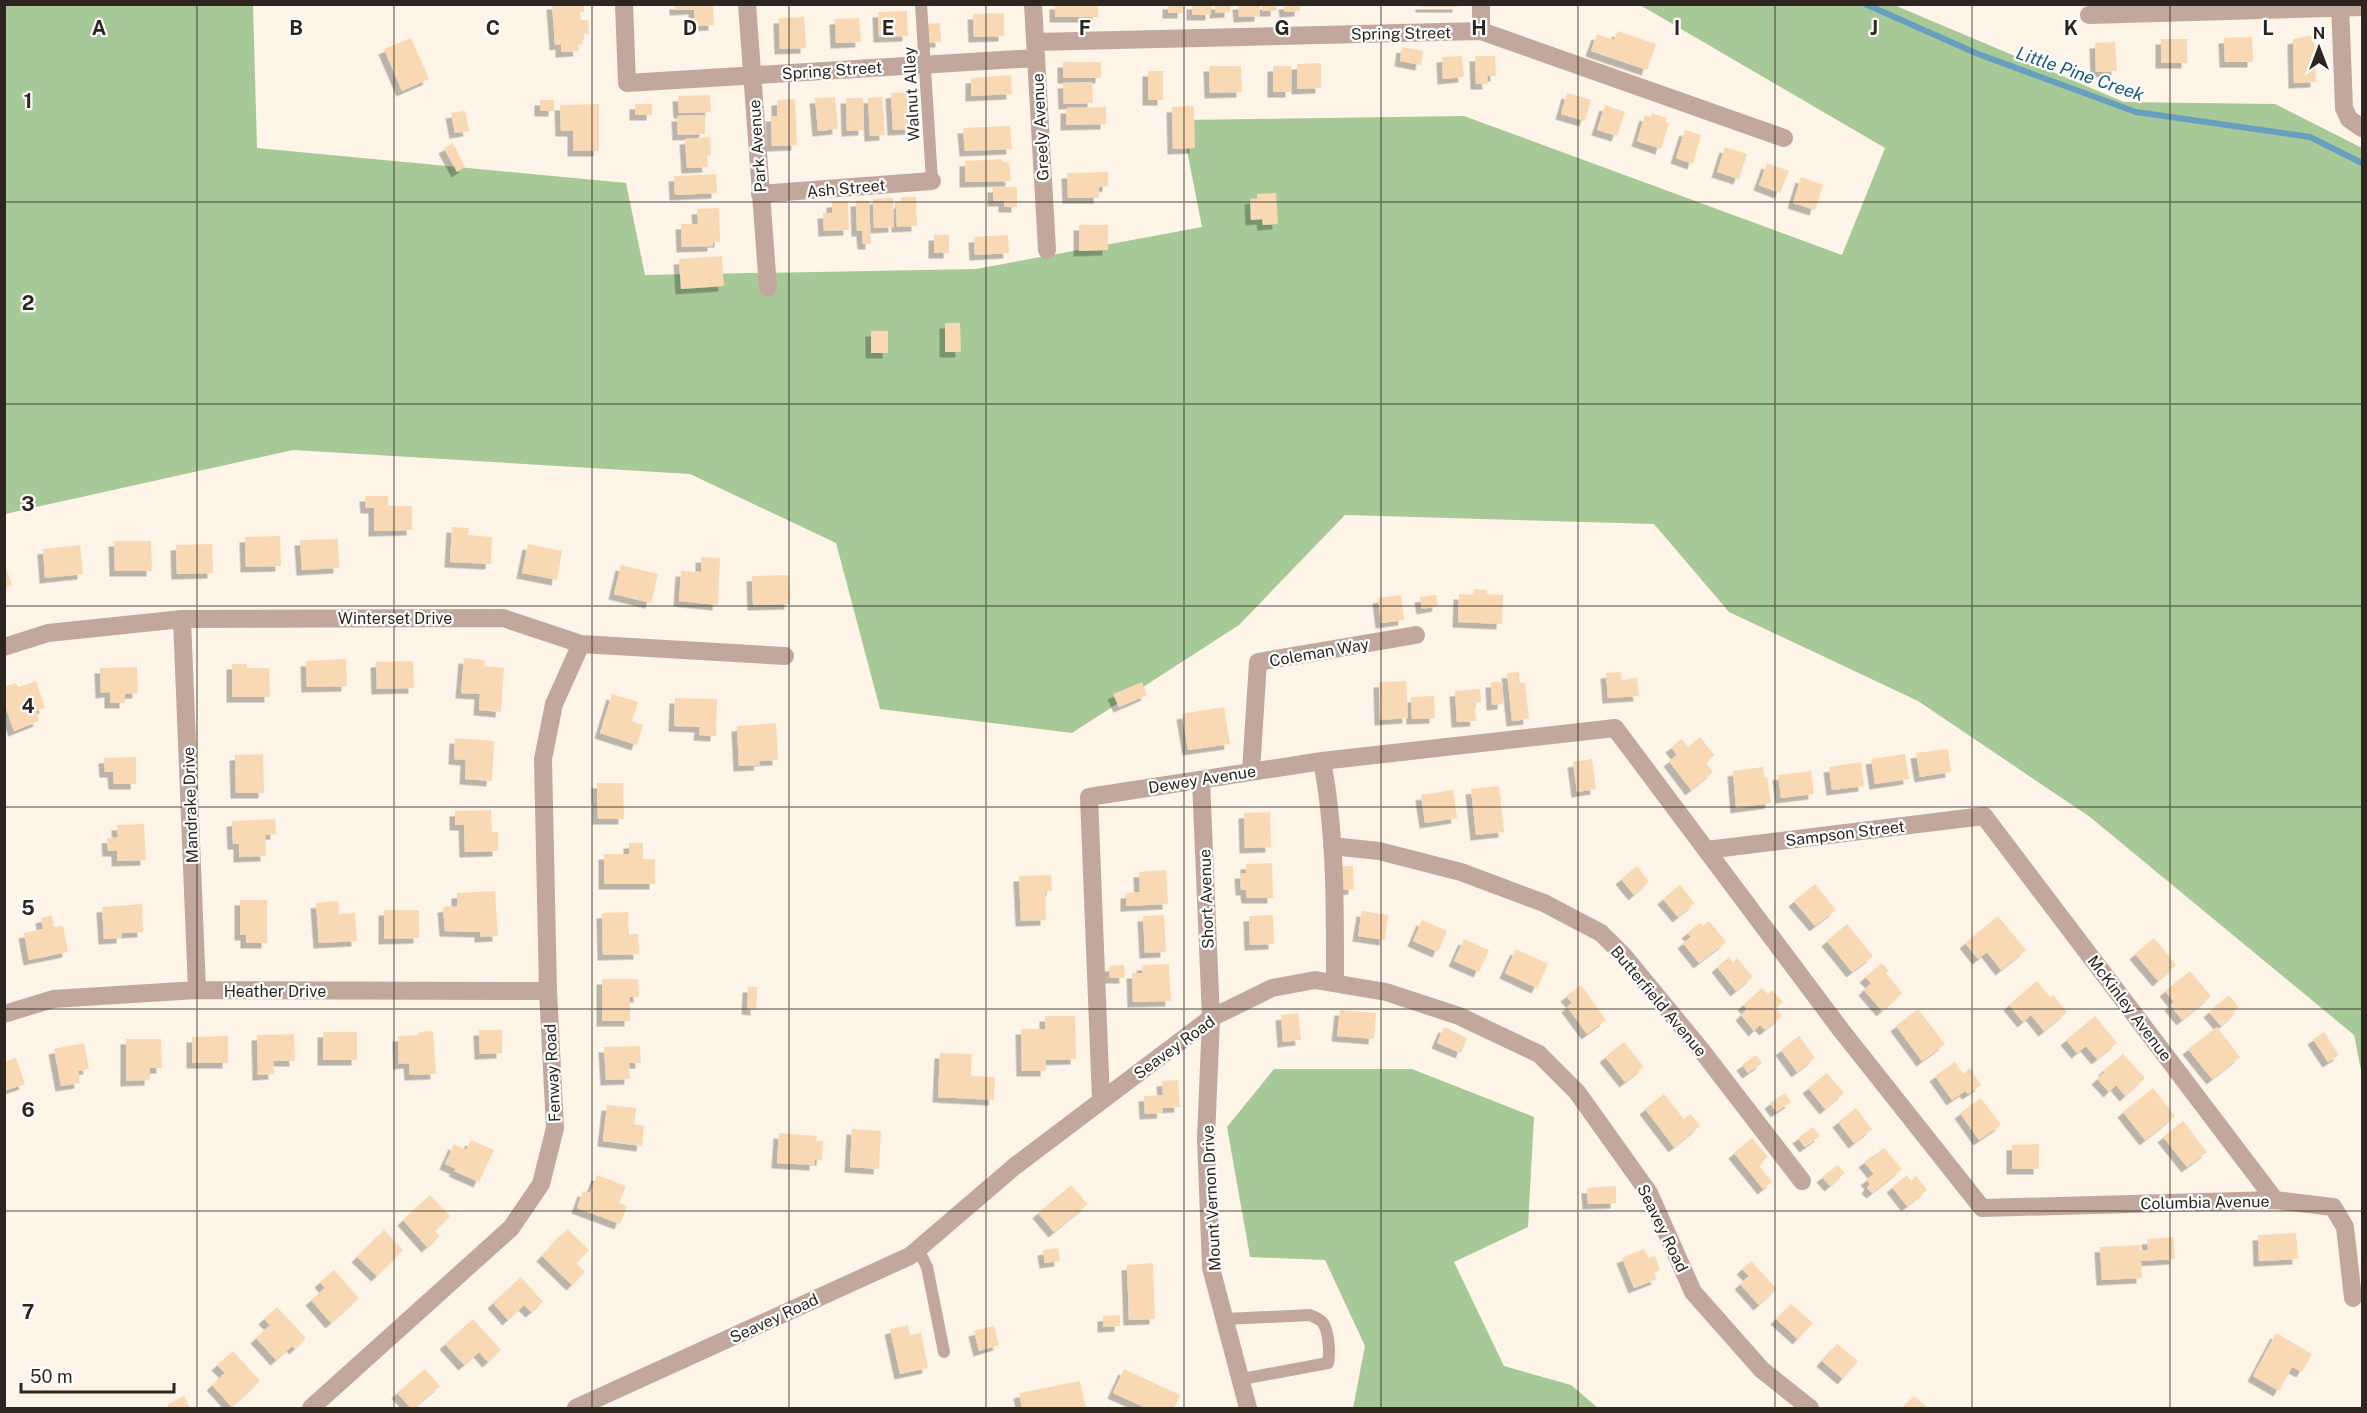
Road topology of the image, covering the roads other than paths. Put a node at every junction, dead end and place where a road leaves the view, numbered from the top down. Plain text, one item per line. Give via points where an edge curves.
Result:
1 (624, 4) edge
2 (747, 4) edge
3 (921, 4) edge
4 (1033, 4) edge
5 (1481, 4) edge
6 (2340, 6) edge
7 (2362, 7) edge
8 (2089, 15) dead end
9 (1481, 31) junction
10 (1035, 50) junction
11 (926, 64) junction
12 (753, 75) junction
13 (2362, 128) edge
14 (1784, 138) dead end
15 (932, 181) joint
16 (760, 194) junction
17 (1047, 250) dead end
18 (768, 288) dead end
19 (182, 619) junction
20 (1416, 635) dead end
21 (581, 644) junction
22 (4, 647) edge
23 (785, 656) dead end
24 (1322, 761) junction
25 (1251, 771) junction
26 (1201, 780) junction
27 (1984, 816) joint
28 (1332, 846) junction
29 (1706, 850) junction
30 (1335, 983) junction
31 (197, 990) junction
32 (548, 991) junction
33 (4, 1014) edge
34 (1211, 1018) junction
35 (1101, 1100) junction
36 (1802, 1181) dead end
37 (2275, 1200) junction
38 (918, 1249) junction
39 (2353, 1298) dead end
40 (1225, 1319) junction
41 (944, 1352) dead end
42 (1242, 1380) junction
43 (311, 1408) edge
44 (576, 1408) edge
45 (1248, 1408) edge
46 (1810, 1408) edge

1 - 12 street, Spring Street via 627,83
2 - 12 street, Park Avenue
3 - 11 lane, Walnut Alley
4 - 10 street, Greely Avenue
5 - 9 street
6 - 7 street
6 - 8 street
6 - 13 street via 2344,108 2349,119
9 - 10 street, Spring Street
9 - 14 street, Spring Street
10 - 11 street, Spring Street
10 - 17 street, Greely Avenue
11 - 12 street, Spring Street
11 - 15 lane, Walnut Alley
12 - 16 street, Park Avenue
15 - 16 street, Ash Street
16 - 18 street, Park Avenue
19 - 21 street, Winterset Drive via 503,618
19 - 22 street, Winterset Drive via 48,633
19 - 31 street, Mandrake Drive
20 - 25 street, Coleman Way via 1258,662
21 - 23 street, Winterset Drive
21 - 32 street, Fenway Road via 554,704 543,759
24 - 25 street, Dewey Avenue
24 - 28 street
24 - 29 street, Dewey Avenue via 1615,728
25 - 26 street, Dewey Avenue
26 - 34 street, Short Avenue
26 - 35 street, Dewey Avenue via 1089,797
27 - 29 street, Sampson Street
27 - 37 street, McKinley Avenue
28 - 30 street
28 - 36 street, Butterfield Avenue via 1379,851 1461,872 1544,903 1600,933 1695,1042
29 - 37 street, Columbia Avenue via 1982,1208
30 - 34 street, Seavey Road via 1315,980 1272,988
30 - 46 street, Seavey Road via 1386,992 1459,1016 1539,1054 1577,1092 1649,1193 1693,1292 1762,1370
31 - 32 street, Heather Drive
31 - 33 street, Heather Drive via 53,999
32 - 43 street, Fenway Road via 555,1128 541,1184 512,1228
34 - 35 street, Seavey Road
34 - 40 street, Mount Vernon Drive via 1206,1138 1211,1268
35 - 38 street, Seavey Road via 1015,1166
37 - 39 street, Columbia Avenue via 2333,1206 2345,1227
38 - 41 lane via 927,1267
38 - 44 street, Seavey Road
40 - 42 street, Mount Vernon Drive
40 - 42 lane via 1310,1315 1326,1329 1328,1363
42 - 45 street, Mount Vernon Drive

